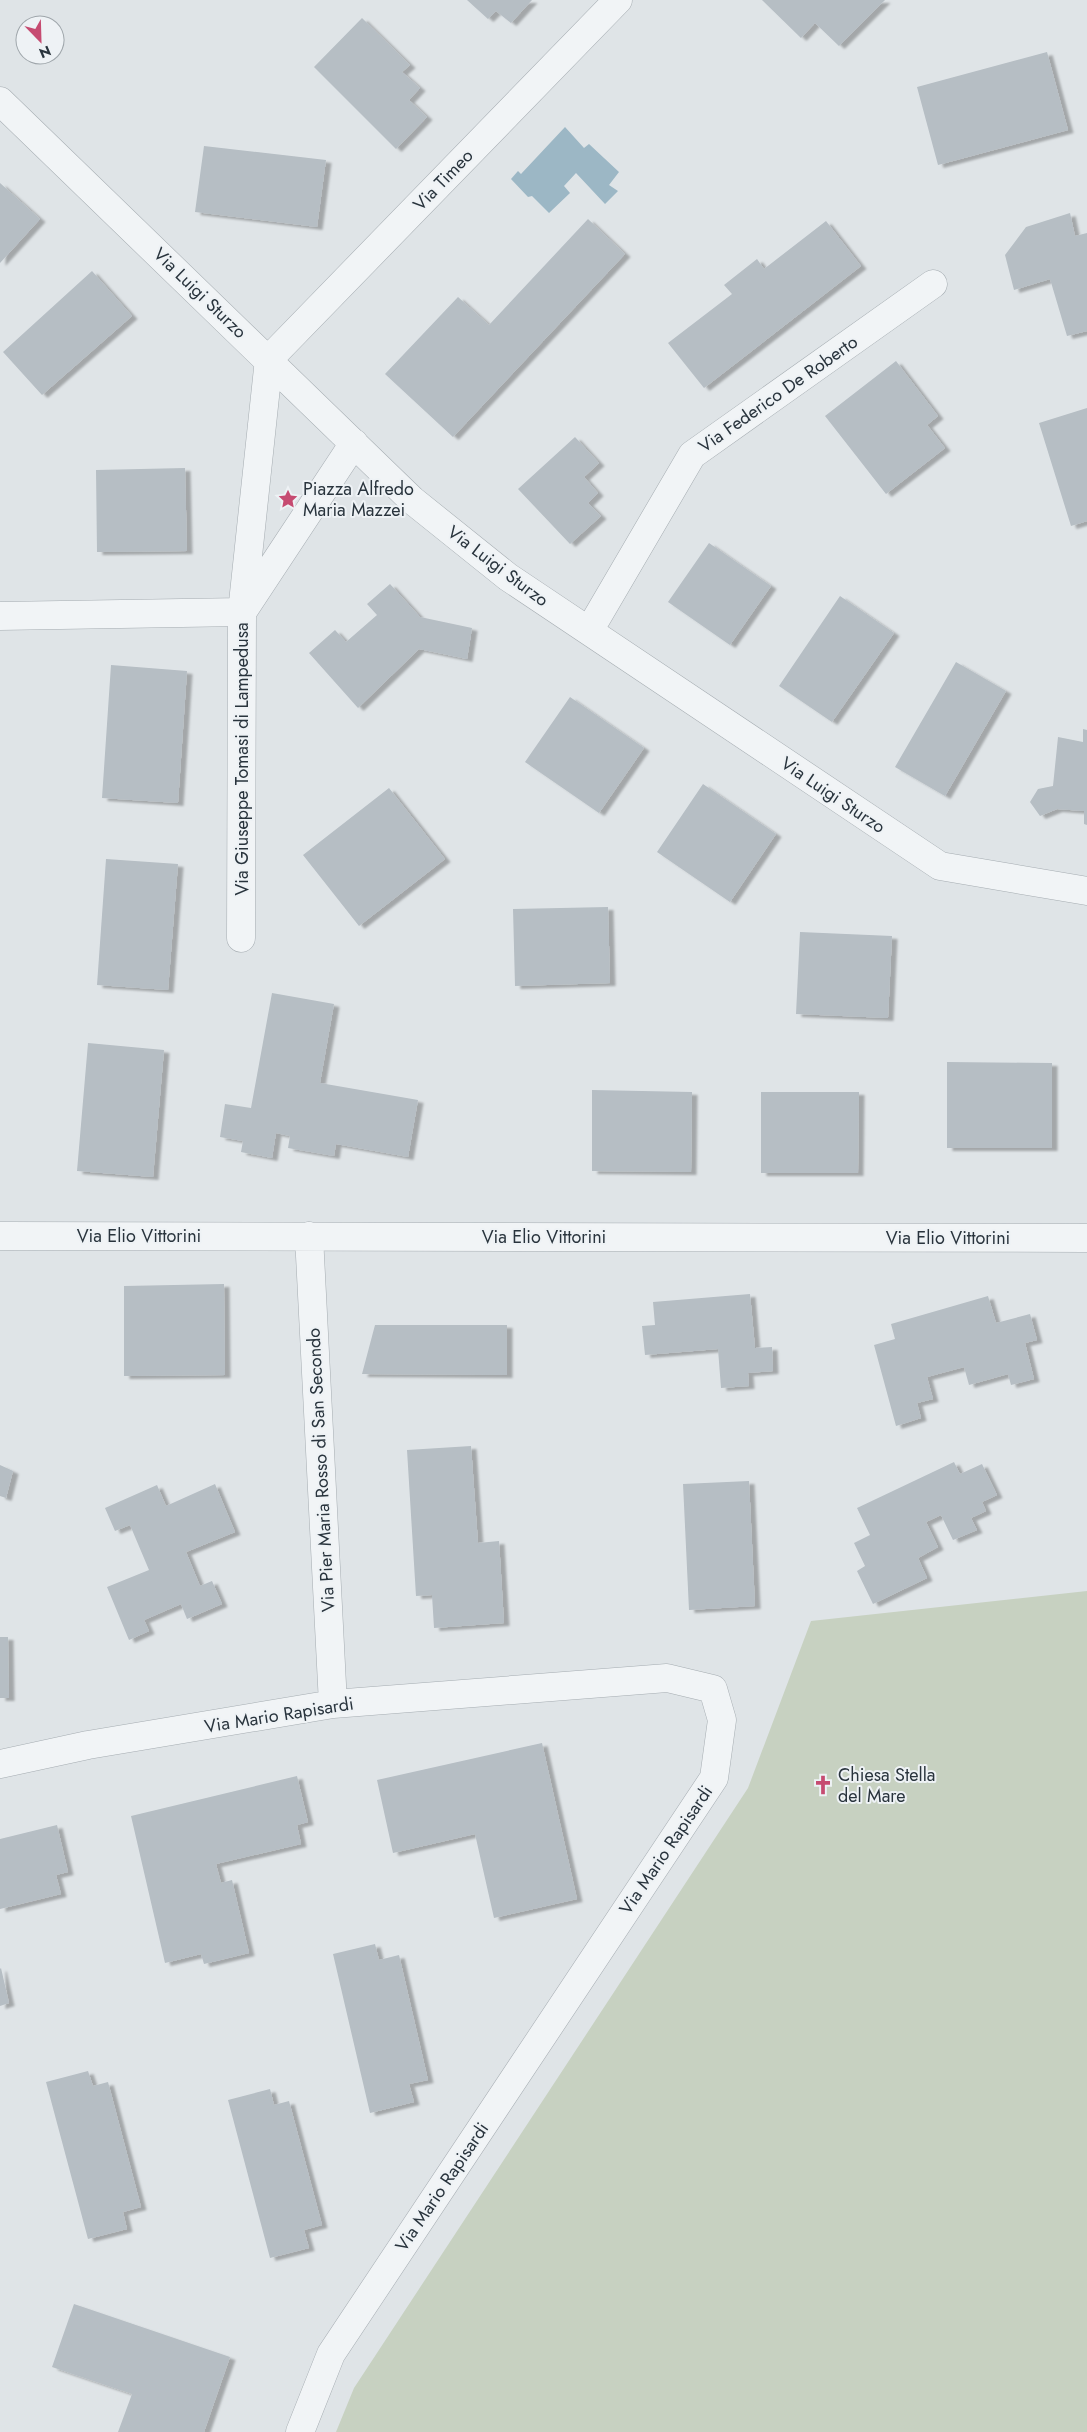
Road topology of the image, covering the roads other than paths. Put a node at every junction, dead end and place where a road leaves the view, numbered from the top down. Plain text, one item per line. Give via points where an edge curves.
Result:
1 (618, 0) edge
2 (0, 100) edge
3 (933, 284) dead end
4 (269, 359) junction
5 (354, 443) junction
6 (242, 612) junction
7 (0, 616) edge
8 (589, 632) junction
9 (1087, 891) edge
10 (241, 938) dead end
11 (0, 1236) edge
12 (309, 1236) junction
13 (1087, 1238) edge
14 (333, 1704) junction
15 (0, 1764) edge
16 (300, 2432) edge

1 - 4 street, Via Timeo
2 - 4 street, Via Luigi Sturzo
3 - 8 street, Via Federico De Roberto via 692,454
4 - 5 street, Via Luigi Sturzo
4 - 6 street
5 - 6 street
5 - 8 street, Via Luigi Sturzo via 412,500 508,576
6 - 7 street, Via Giuseppe Tomasi di Lampedusa
6 - 10 street, Via Giuseppe Tomasi di Lampedusa
8 - 9 street, Via Luigi Sturzo via 940,866
11 - 12 street, Via Elio Vittorini
12 - 13 street, Via Elio Vittorini
12 - 14 street, Via Pier Maria Rosso di San Secondo
14 - 15 street, Via Mario Rapisardi via 88,1745
14 - 16 street, Via Mario Rapisardi via 667,1678 713,1689 722,1720 714,1778 331,2354

